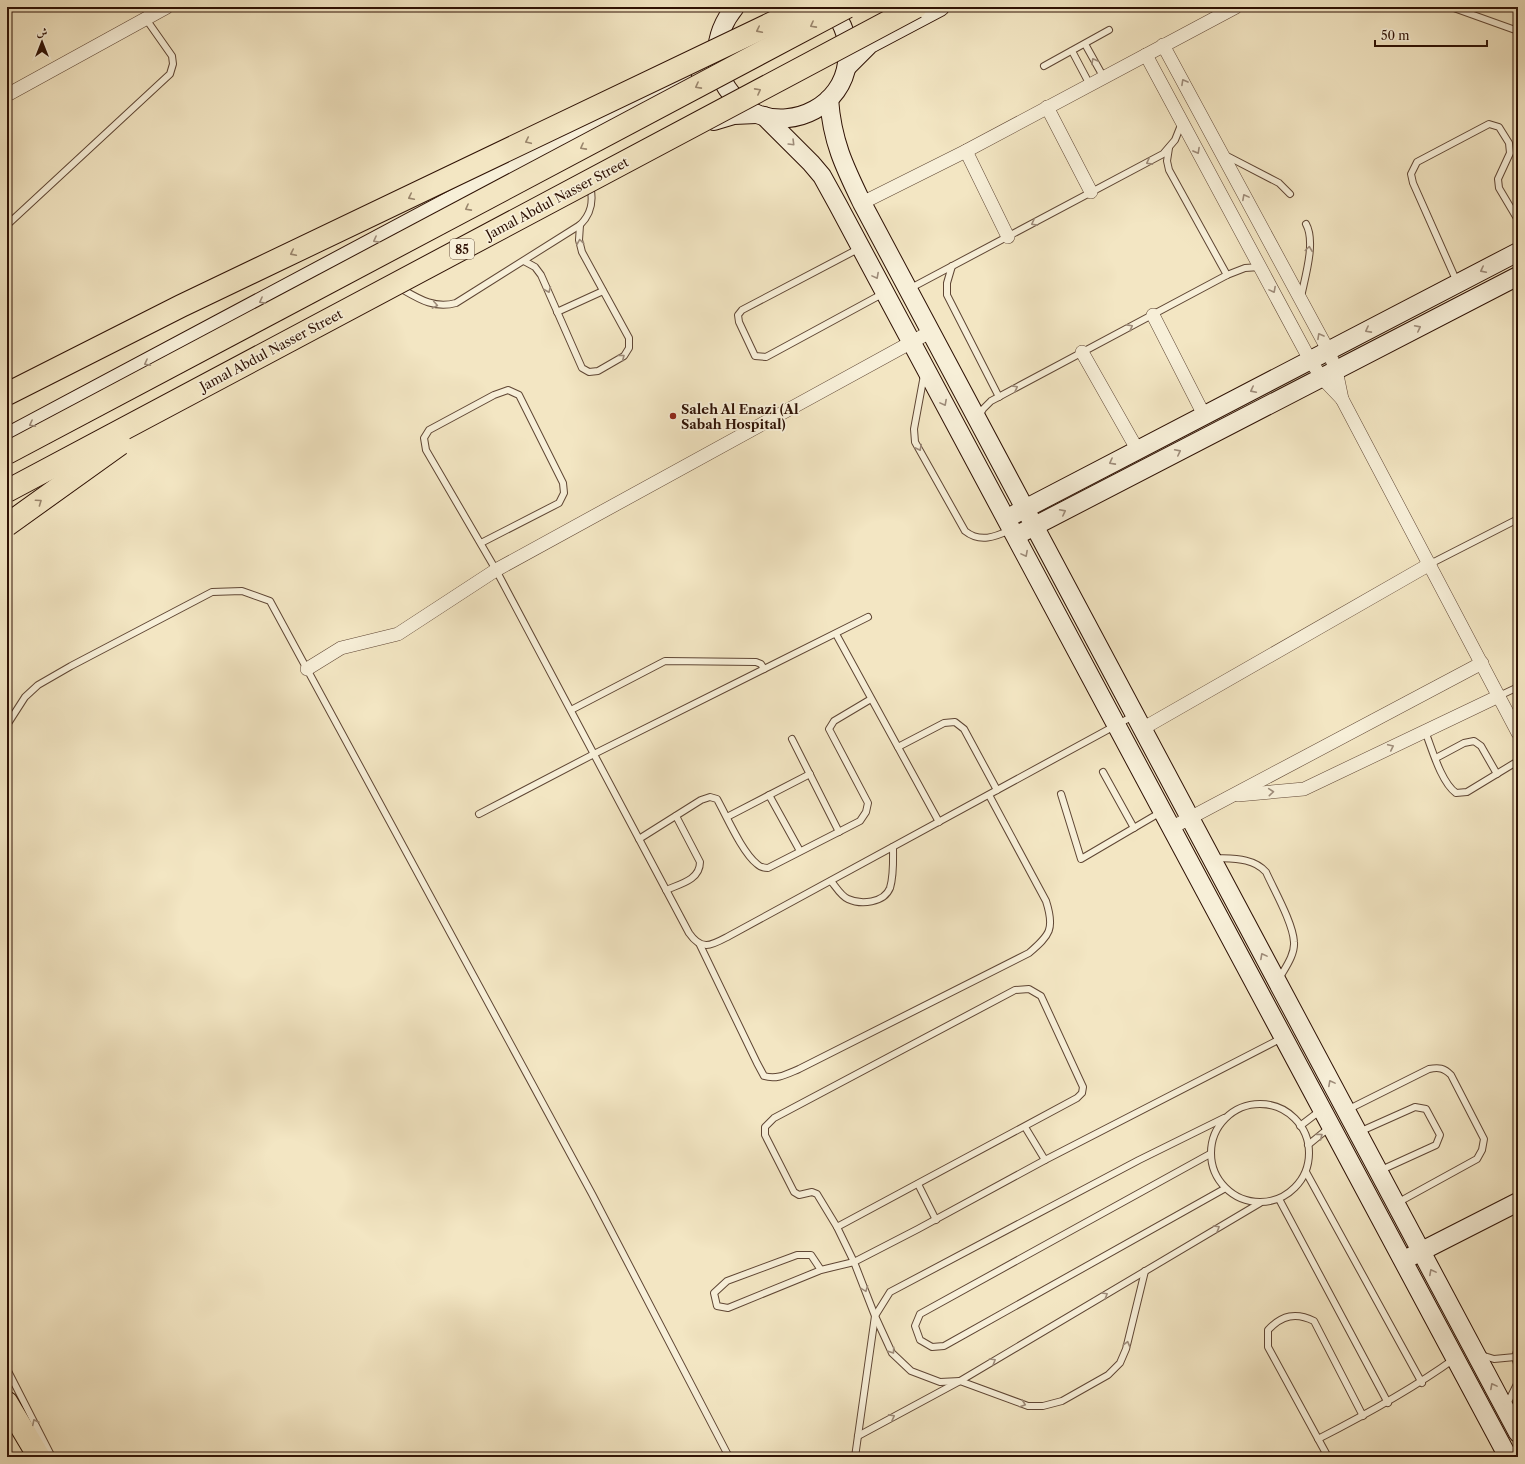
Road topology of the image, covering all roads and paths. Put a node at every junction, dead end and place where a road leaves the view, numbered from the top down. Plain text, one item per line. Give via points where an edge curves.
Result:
1 (167, 7) edge
2 (724, 7) edge
3 (735, 7) edge
4 (806, 7) edge
5 (829, 7) edge
6 (847, 7) edge
7 (916, 7) edge
8 (940, 7) edge
9 (1236, 7) edge
10 (1452, 7) edge
11 (146, 18) junction
12 (721, 30) junction
13 (1109, 30) dead end
14 (1518, 31) edge
15 (1085, 44) junction
16 (1163, 45) junction
17 (1072, 51) junction
18 (1146, 55) junction
19 (1044, 66) dead end
20 (847, 67) junction
21 (1104, 78) junction
22 (1090, 85) junction
23 (7, 96) edge
24 (829, 99) junction
25 (1047, 107) junction
26 (760, 115) junction
27 (1182, 123) junction
28 (1169, 148) junction
29 (966, 151) junction
30 (1223, 154) junction
31 (1235, 176) junction
32 (590, 186) junction
33 (1216, 186) junction
34 (1091, 192) junction
35 (1290, 194) dead end
36 (862, 203) junction
37 (1255, 215) junction
38 (1518, 220) edge
39 (1306, 224) dead end
40 (7, 225) edge
41 (580, 225) junction
42 (1237, 225) junction
43 (1008, 237) junction
44 (861, 248) junction
45 (1518, 252) edge
46 (524, 261) junction
47 (952, 266) junction
48 (1260, 267) junction
49 (1226, 275) junction
50 (1518, 276) edge
51 (1458, 283) junction
52 (400, 288) junction
53 (908, 289) junction
54 (603, 291) junction
55 (885, 292) junction
56 (1435, 295) junction
57 (1300, 301) junction
58 (557, 312) junction
59 (1445, 314) junction
60 (1153, 315) junction
61 (930, 332) junction
62 (912, 342) junction
63 (1328, 350) junction
64 (1082, 352) junction
65 (1310, 360) junction
66 (925, 369) junction
67 (952, 373) junction
68 (1329, 374) junction
69 (934, 385) junction
70 (196, 390) junction
71 (7, 394) edge
72 (999, 397) junction
73 (1204, 415) junction
74 (978, 422) junction
75 (7, 437) edge
76 (1137, 449) junction
77 (7, 453) edge
78 (7, 491) edge
79 (7, 498) edge
80 (1024, 508) junction
81 (1518, 519) edge
82 (7, 525) edge
83 (1034, 527) junction
84 (1011, 528) junction
85 (481, 543) junction
86 (1430, 564) junction
87 (496, 570) junction
88 (1066, 585) junction
89 (1048, 597) junction
90 (868, 617) dead end
91 (836, 634) junction
92 (1482, 663) junction
93 (307, 669) junction
94 (764, 669) junction
95 (1518, 687) edge
96 (1499, 696) junction
97 (872, 699) junction
98 (570, 710) junction
99 (1139, 722) junction
100 (1116, 725) junction
101 (7, 726) edge
102 (1425, 731) junction
103 (1518, 733) edge
104 (792, 739) dead end
105 (898, 747) junction
106 (594, 754) junction
107 (1436, 758) junction
108 (1518, 761) edge
109 (1103, 772) dead end
110 (810, 774) junction
111 (1497, 774) junction
112 (997, 790) junction
113 (1061, 794) dead end
114 (769, 795) junction
115 (989, 795) junction
116 (1232, 795) junction
117 (1162, 811) junction
118 (479, 814) dead end
119 (676, 816) junction
120 (727, 817) junction
121 (1190, 818) junction
122 (939, 822) junction
123 (1134, 828) junction
124 (1171, 828) junction
125 (839, 832) junction
126 (639, 839) junction
127 (893, 847) junction
128 (800, 851) junction
129 (1211, 858) junction
130 (831, 881) junction
131 (666, 890) junction
132 (700, 945) junction
133 (1277, 982) junction
134 (1283, 1037) junction
135 (1322, 1109) junction
136 (1346, 1110) junction
137 (1224, 1118) junction
138 (1300, 1126) junction
139 (1025, 1127) junction
140 (1331, 1127) junction
141 (1357, 1132) junction
142 (1308, 1145) junction
143 (1210, 1154) junction
144 (1045, 1160) junction
145 (1378, 1171) junction
146 (1306, 1172) junction
147 (918, 1184) junction
148 (1224, 1189) junction
149 (1279, 1199) junction
150 (1518, 1202) edge
151 (1260, 1203) junction
152 (1396, 1203) junction
153 (936, 1220) junction
154 (837, 1227) junction
155 (1422, 1252) junction
156 (1403, 1260) junction
157 (854, 1262) junction
158 (821, 1270) junction
159 (1145, 1271) junction
160 (875, 1316) junction
161 (1518, 1348) edge
162 (1476, 1354) junction
163 (1515, 1357) junction
164 (1455, 1358) junction
165 (1518, 1367) edge
166 (7, 1369) edge
167 (960, 1381) junction
168 (1518, 1382) edge
169 (1422, 1383) junction
170 (7, 1403) edge
171 (1388, 1403) junction
172 (1505, 1410) junction
173 (1363, 1416) junction
174 (1518, 1433) edge
175 (858, 1436) junction
176 (1318, 1439) junction
177 (38, 1457) edge
178 (52, 1457) edge
179 (729, 1457) edge
180 (855, 1457) edge
181 (1328, 1457) edge
182 (1508, 1457) edge

1 - 11 street
2 - 12 street
3 - 12 street
4 -> 71 highway, bridge via 181,306
5 - 20 street via 838,18 846,36
6 -> 77 highway, 85, bridge
70 -> 7 highway, Jamal Abdul Nasser Street / 85, bridge
8 - 20 street via 870,44
9 - 16 street
10 - 14 lane
11 - 23 street
11 - 40 lane via 172,56 170,74
12 - 26 street via 717,60 724,84 739,103
12 -> 75 street via 710,54 695,71
13 - 15 lane
15 - 17 lane
21 -> 15 lane
16 - 18 street
30 -> 16 street
17 - 19 lane
17 - 22 lane
18 - 21 street
18 - 27 street
20 - 24 street via 837,90
21 - 22 street
22 - 25 street
24 - 26 street via 808,113 796,117
24 - 36 street via 836,144
25 - 29 street
25 - 34 street
26 - 32 street via 734,115 715,120
26 -> 44 street via 800,151 822,176
27 - 28 lane
27 -> 33 street
28 -> 34 lane via 1158,157
28 - 49 lane via 1169,170
29 - 36 street
29 - 43 street
30 - 31 street
30 - 35 lane via 1279,183
31 - 33 street
37 -> 31 street
32 - 41 lane via 590,212
32 - 52 street
33 - 42 street
34 -> 43 lane
36 - 53 street
37 - 42 street
37 - 57 street
38 - 51 lane via 1499,188 1498,179 1510,153 1509,143 1499,127 1493,124 1486,126 1417,162 1411,174 1413,183
57 -> 39 lane via 1310,245 1310,234
41 - 46 lane
54 -> 41 lane via 580,246
42 - 48 street
43 - 47 lane
44 -> 55 street
44 - 55 lane via 742,310 738,315 739,322 755,356 766,357
45 -> 51 street
52 -> 46 lane via 430,304 449,305
46 -> 58 lane via 541,275
47 - 53 lane
47 - 72 lane via 947,283 947,295
48 - 49 lane via 1245,268
48 -> 65 street
49 - 60 lane
50 - 59 street
51 - 56 street
52 - 79 street
53 - 61 street
54 - 58 lane
58 -> 54 lane via 579,364 589,372 598,371 624,356 630,343
55 - 62 street
56 - 59 street
56 -> 63 street
63 -> 57 street
68 -> 59 street
64 -> 60 lane
60 - 73 street
61 - 62 street
61 - 67 street
62 - 66 street
62 - 87 street
63 - 65 street
63 - 68 street
72 -> 64 lane
64 - 76 street
65 - 68 street
65 -> 73 street
66 - 69 street
66 -> 84 lane via 914,429 918,447 965,531 976,537 986,538 995,537
67 - 69 street
67 - 74 street
83 -> 68 street
68 - 86 street
69 -> 84 street
70 - 78 highway, Jamal Abdul Nasser Street / 85, bridge
82 -> 70 highway, bridge
72 - 74 lane via 983,408
73 - 76 street
74 - 80 street
76 -> 80 street
80 - 83 street
80 - 84 street
81 - 86 lane
83 - 84 street
83 - 88 street
84 -> 89 street
85 - 85 lane via 559,503 564,493 563,483 519,395 508,390 429,430 424,438 426,450
85 - 87 lane
86 - 92 street
86 - 99 street
87 - 93 street via 398,634 341,648
87 - 98 lane
88 - 89 street
88 - 99 street
89 - 100 street
90 - 91 lane
91 - 94 lane
91 - 97 lane
92 - 96 street
92 - 116 street
93 - 101 lane via 270,601 242,591 212,592 38,685 25,697
93 - 179 lane via 592,1194
94 - 98 lane via 756,662 665,661
94 - 106 lane
95 - 96 lane
96 - 102 street
96 - 103 street
97 - 105 lane
97 - 125 lane via 834,721 829,729 868,803 860,821
98 - 106 lane
99 - 100 lane
99 - 121 street
100 - 112 lane
100 - 117 street
102 - 107 lane
116 -> 102 street via 1304,788
104 - 110 lane
105 - 112 lane via 944,724 955,722 964,729
105 - 122 lane
106 - 118 lane
106 - 126 lane
107 - 111 lane via 1464,743 1474,741 1481,746
107 - 111 lane via 1450,789 1456,793 1467,792
108 - 111 lane
109 - 123 lane
110 - 114 lane
110 - 125 lane
112 - 115 lane
113 - 123 lane via 1081,858
114 - 120 lane
114 - 128 lane
115 - 122 lane
115 - 132 lane via 1046,901 1050,915 1047,937 1029,953 803,1066 780,1077 770,1077 764,1076 757,1063
116 - 121 street
117 - 123 lane
117 - 124 street
119 - 120 lane via 710,797 717,800
119 - 126 lane
119 - 131 lane via 700,862 700,870 695,877
120 - 128 lane via 745,850 762,868 768,868
121 - 124 street
121 - 129 street
122 - 127 lane
124 - 134 street
125 - 128 lane
126 - 131 lane
127 - 130 lane
127 - 130 lane via 889,889 878,900 872,902 848,899
133 -> 129 street
129 - 133 lane via 1251,861 1266,872 1291,928 1294,942 1293,953
130 - 132 lane via 713,944
131 - 132 lane via 689,933
136 -> 133 street
134 - 135 street
134 - 144 lane
135 - 138 lane
135 - 140 street
136 - 141 street
136 - 152 lane via 1429,1069 1438,1067 1451,1075 1484,1139 1482,1150 1477,1159
137 - 138 lane via 1240,1108 1259,1104 1278,1108 1295,1118
137 - 143 lane via 1213,1135
137 - 160 lane via 1139,1160 890,1292
138 - 142 lane via 1306,1134
139 - 144 lane
139 - 147 lane
139 - 154 lane via 1077,1098 1083,1087 1041,996 1029,989 1015,990 774,1118 765,1127 765,1135 794,1192 799,1195 812,1192 817,1194
142 -> 140 lane
140 - 156 street
141 - 145 street
141 - 145 lane via 1415,1107 1426,1109 1440,1135 1436,1145
142 - 146 lane via 1310,1153
143 - 148 lane via 1213,1172
143 - 148 lane via 920,1314 915,1326 920,1340 932,1348 944,1346
144 - 153 lane
145 - 152 street
146 - 149 lane via 1295,1188
146 - 169 lane
147 - 153 lane
147 - 154 lane
148 - 151 lane via 1241,1199
149 - 151 lane
149 - 171 lane
150 - 155 street
159 -> 151 lane
152 - 155 street
153 - 157 lane
154 - 157 lane
155 - 156 street
162 -> 155 street
156 - 164 street
157 - 158 lane
157 -> 160 lane
158 - 158 lane via 728,1308 718,1306 714,1293 727,1281 797,1255 811,1255
167 -> 159 lane
167 -> 159 lane via 1028,1406 1043,1406 1062,1400 1108,1375 1120,1363 1126,1349
160 -> 167 lane via 892,1353 911,1371 940,1382
160 - 175 lane
161 - 163 lane
162 - 163 lane via 1494,1359
172 -> 162 street
163 - 165 lane
164 - 169 lane
164 - 182 street
178 -> 166 lane
175 -> 167 lane
168 - 172 lane
169 - 171 lane
170 - 177 highway
171 - 173 lane
172 - 174 street
173 - 176 lane
173 - 176 lane via 1314,1321 1303,1316 1289,1316 1275,1322 1268,1330 1268,1347
175 - 180 lane
176 - 181 lane

